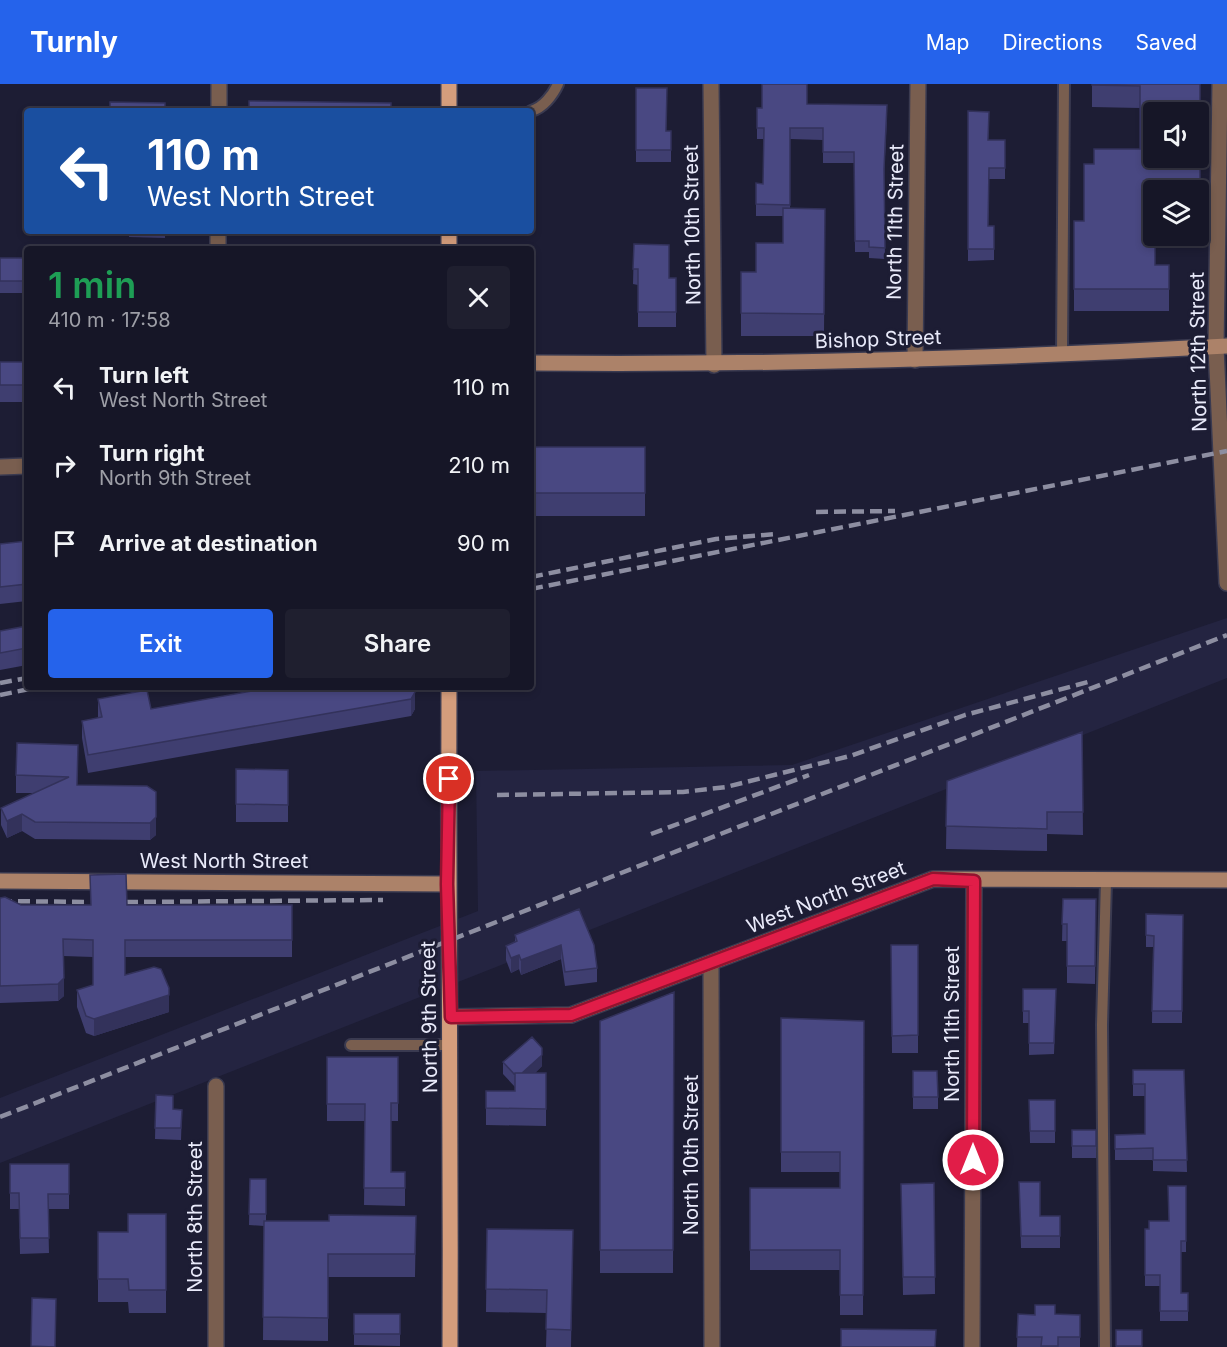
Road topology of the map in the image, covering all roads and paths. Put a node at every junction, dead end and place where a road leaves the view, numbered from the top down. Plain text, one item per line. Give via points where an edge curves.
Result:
1 (219, 84) edge
2 (449, 84) edge
3 (558, 84) edge
4 (711, 84) edge
5 (918, 84) edge
6 (1064, 84) edge
7 (1220, 84) edge
8 (219, 108) edge
9 (449, 108) edge
10 (534, 110) edge
11 (1221, 346) edge
12 (1062, 353) junction
13 (915, 360) junction
14 (534, 363) edge
15 (714, 365) junction
16 (24, 466) edge
17 (0, 467) edge
18 (1227, 583) edge
19 (449, 690) edge
20 (1227, 880) edge
21 (0, 881) edge
22 (974, 881) junction
23 (1106, 881) junction
24 (447, 884) junction
25 (711, 964) junction
26 (451, 1017) junction
27 (351, 1045) dead end
28 (451, 1045) junction
29 (216, 1086) dead end
30 (216, 1347) edge
31 (450, 1347) edge
32 (712, 1347) edge
33 (972, 1347) edge
34 (1105, 1347) edge

1 - 8 street
2 - 9 main road
3 - 10 lane
4 - 15 street, North 10th Street
5 - 13 street, North 11th Street
6 - 12 lane
7 - 11 street, North 12th Street
11 - 12 street, Bishop Street
11 - 18 street, North 12th Street
12 - 13 street, Bishop Street
13 - 15 street, Bishop Street
14 - 15 street, Bishop Street
16 - 17 street
19 - 24 main road, North 9th Street
20 - 23 street, West North Street
21 - 24 street, West North Street
22 - 23 street, West North Street
22 - 25 street, West North Street via 933,879
22 - 33 street, North 11th Street
23 - 34 lane via 1102,1025
24 - 26 main road, North 9th Street
25 - 26 street, West North Street via 571,1015
25 - 32 street, North 10th Street
26 - 28 main road, North 9th Street
27 - 28 lane
28 - 31 main road, North 9th Street
29 - 30 street, North 8th Street

